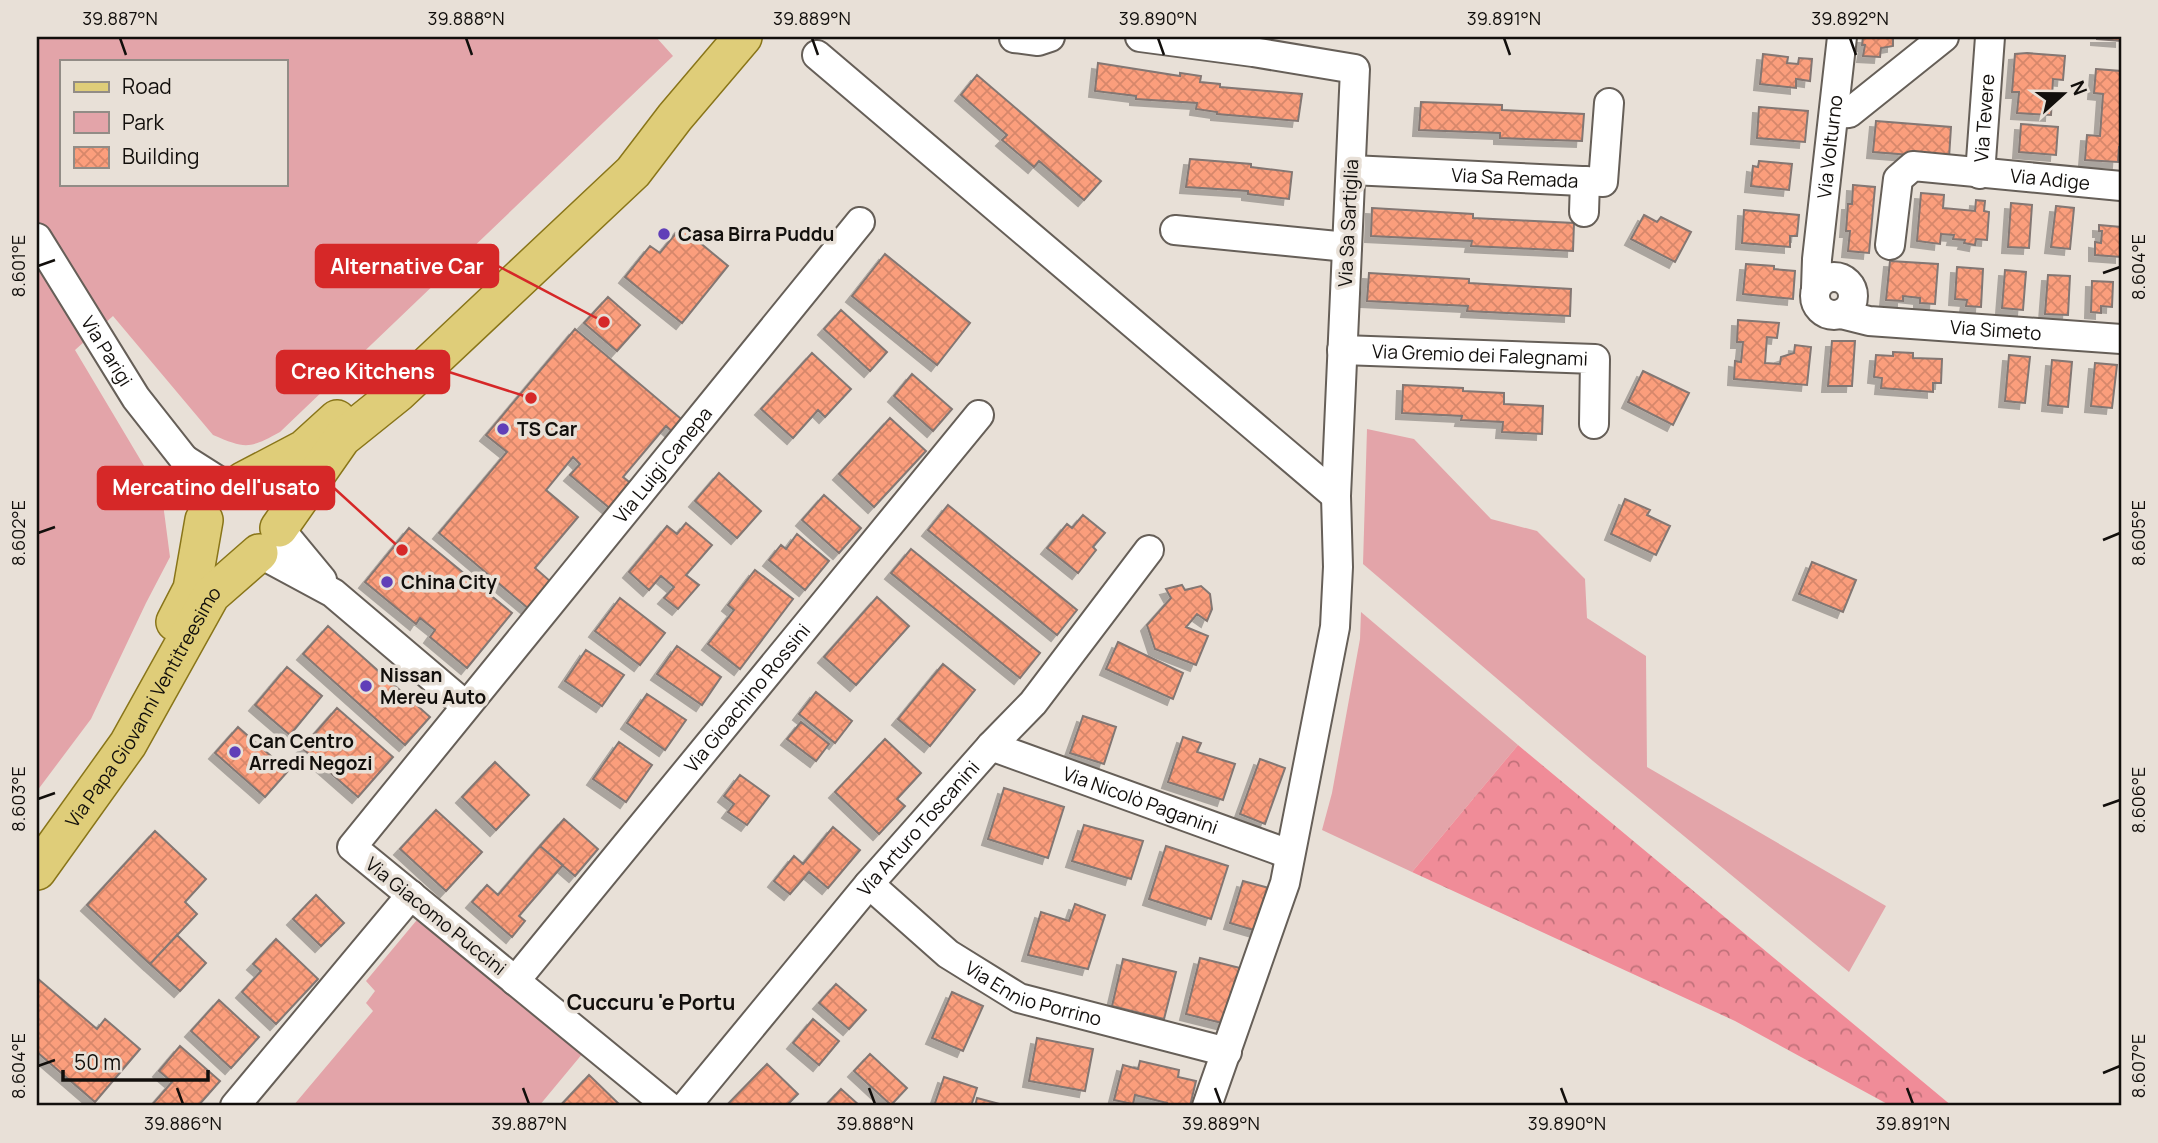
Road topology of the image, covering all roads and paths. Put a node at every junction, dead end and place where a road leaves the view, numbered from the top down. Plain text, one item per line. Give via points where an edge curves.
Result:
1 (743, 37) edge
2 (1050, 37) edge
3 (1140, 37) edge
4 (1842, 37) edge
5 (1944, 37) edge
6 (1990, 37) edge
7 (1014, 38) edge
8 (1253, 44) edge
9 (817, 55) dead end
10 (702, 86) junction
11 (1609, 103) dead end
12 (1834, 114) junction
13 (1351, 170) junction
14 (1980, 174) junction
15 (1585, 181) junction
16 (2121, 187) edge
17 (1584, 212) dead end
18 (860, 222) dead end
19 (1175, 230) dead end
20 (37, 238) edge
21 (1890, 245) dead end
22 (1347, 247) junction
23 (1832, 287) joint
24 (2121, 339) edge
25 (1342, 350) junction
26 (979, 415) dead end
27 (1594, 424) dead end
28 (1336, 496) junction
29 (220, 497) junction
30 (269, 541) junction
31 (1149, 550) dead end
32 (465, 705) junction
33 (992, 746) junction
34 (37, 829) edge
35 (1289, 854) junction
36 (37, 871) edge
37 (869, 884) junction
38 (411, 895) junction
39 (515, 981) junction
40 (1227, 1052) junction
41 (235, 1106) edge
42 (668, 1106) edge
43 (686, 1106) edge
44 (1208, 1106) edge

1 - 10 main road, Via Papa Giovanni Ventitreesimo
2 - 7 street via 1038,41
3 - 8 street
4 - 12 street, Via Volturno
5 - 12 street via 1849,113
6 - 14 street, Via Tevere
8 - 13 street, Via Sa Sartiglia via 1355,69
9 - 28 street
10 - 29 main road, Via Papa Giovanni Ventitreesimo via 651,126 304,449
10 - 30 main road, Via Papa Giovanni Ventitreesimo via 633,172 398,393 342,438
11 - 15 street, Via Sa Remada via 1603,182
12 - 23 street, Via Volturno
13 - 15 street, Via Sa Remada
13 - 22 street, Via Sa Sartiglia
14 - 16 street, Via Adige
14 - 21 street, Via Tevere via 1913,166 1898,179
15 - 17 street
18 - 32 street, Via Luigi Canepa
19 - 22 street
20 - 29 street, Via Parigi via 136,398
22 - 25 street, Via Sa Sartiglia
23 - 24 street, Via Simeto via 1869,321
25 - 27 street, Via Gremio dei Falegnami via 1595,359
25 - 28 street, Via Sa Sartiglia
26 - 39 street, Via Gioachino Rossini
28 - 35 street, Via Sa Sartiglia via 1335,627
29 - 30 main road via 254,482 272,495 280,517
29 - 30 main road via 206,532 212,543 234,556 247,556
29 - 34 main road, Via Papa Giovanni Ventitreesimo via 192,589 134,703
30 - 32 street
30 - 36 main road, Via Papa Giovanni Ventitreesimo via 211,596 128,744
31 - 33 street, Via Arturo Toscanini via 1032,703
32 - 38 street, Via Giacomo Puccini via 352,847
33 - 35 street, Via Nicolò Paganini
33 - 37 street, Via Arturo Toscanini
35 - 40 street, Via Sa Sartiglia via 1285,883
37 - 40 street, Via Ennio Porrino via 948,954 1019,998
37 - 43 street, Via Arturo Toscanini
38 - 39 street, Via Giacomo Puccini
38 - 41 street
39 - 42 street, Via Giacomo Puccini
40 - 44 street, Via Sa Sartiglia

